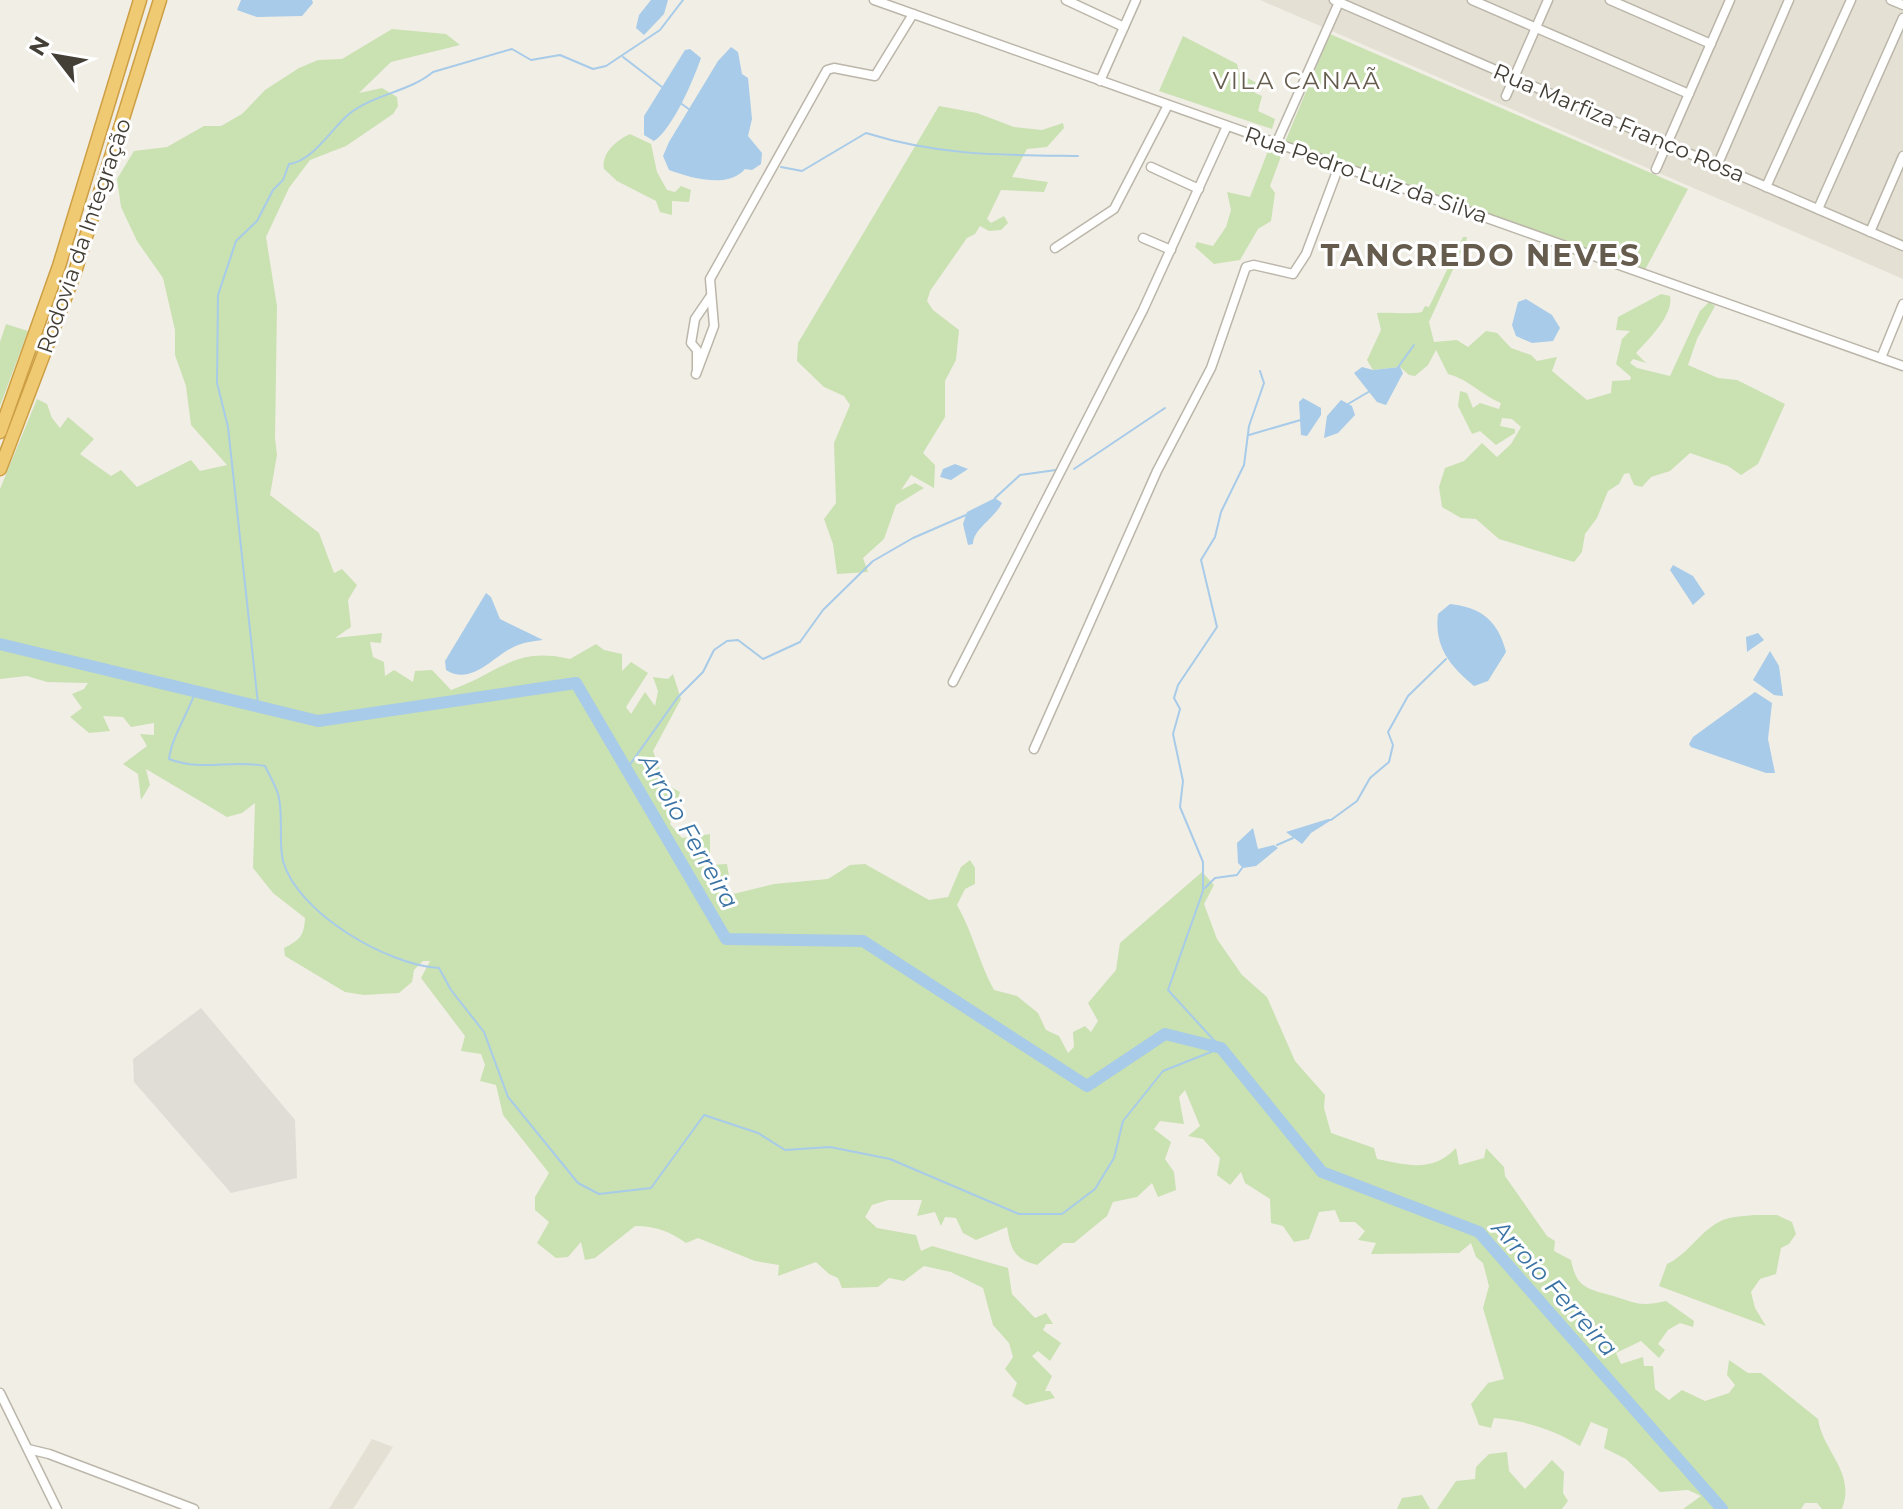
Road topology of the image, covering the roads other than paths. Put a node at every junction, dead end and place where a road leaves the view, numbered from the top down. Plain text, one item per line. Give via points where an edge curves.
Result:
1 (140, 0) edge
2 (160, 0) edge
3 (874, 0) edge
4 (1066, 0) edge
5 (1136, 0) edge
6 (1472, 0) edge
7 (1548, 0) edge
8 (1610, 0) edge
9 (1730, 0) edge
10 (1789, 0) edge
11 (1851, 0) edge
12 (1891, 0) edge
13 (1338, 1) edge
14 (1903, 5) edge
15 (913, 14) junction
16 (1903, 18) edge
17 (1124, 27) junction
18 (1536, 28) junction
19 (1711, 44) junction
20 (1514, 78) junction
21 (1100, 81) junction
22 (1689, 94) junction
23 (1506, 96) dead end
24 (1168, 105) junction
25 (1227, 126) junction
26 (1276, 144) junction
27 (1667, 144) junction
28 (1903, 156) edge
29 (1339, 166) junction
30 (1717, 166) junction
31 (1151, 167) dead end
32 (1656, 169) dead end
33 (1893, 179) junction
34 (1903, 184) edge
35 (1766, 187) junction
36 (1199, 189) junction
37 (1818, 209) junction
38 (1870, 232) junction
39 (1143, 238) dead end
40 (1903, 246) edge
41 (1055, 248) dead end
42 (1171, 250) junction
43 (710, 297) junction
44 (1903, 305) edge
45 (1881, 358) junction
46 (1903, 366) edge
47 (0, 432) edge
48 (0, 469) edge
49 (953, 682) dead end
50 (1034, 749) dead end
51 (0, 1393) edge
52 (28, 1449) junction
53 (57, 1509) edge
54 (194, 1509) edge

1 - 47 highway, Rodovia da Integração via 59,266
2 - 48 highway, Rodovia da Integração via 75,272
3 - 15 street, Rua Pedro Luiz da Silva
4 - 17 street
5 - 17 street
6 - 18 street
7 - 18 street
8 - 19 street
9 - 19 street
10 - 30 street
11 - 35 street
12 - 14 street
13 - 20 street, Rua Marfiza Franco Rosa
13 - 26 street
15 - 21 street, Rua Pedro Luiz da Silva
15 - 43 street via 875,76 827,70 710,279
16 - 37 street
17 - 21 street
18 - 20 street
18 - 22 street
19 - 22 street
20 - 23 street
20 - 27 street, Rua Marfiza Franco Rosa
21 - 24 street, Rua Pedro Luiz da Silva
22 - 27 street
24 - 25 street, Rua Pedro Luiz da Silva
24 - 41 street via 1114,209
25 - 26 street, Rua Pedro Luiz da Silva
25 - 36 street
26 - 29 street, Rua Pedro Luiz da Silva
27 - 30 street, Rua Marfiza Franco Rosa
27 - 32 street
28 - 33 street
29 - 45 street, Rua Pedro Luiz da Silva
29 - 50 street via 1306,254 1293,274 1246,267 1211,368 1157,471
30 - 35 street, Rua Marfiza Franco Rosa
31 - 36 street
33 - 34 street
33 - 38 street
35 - 37 street, Rua Marfiza Franco Rosa
36 - 42 street
37 - 38 street, Rua Marfiza Franco Rosa
38 - 40 street, Rua Marfiza Franco Rosa
39 - 42 street
42 - 49 street
43 - 43 street via 691,334 696,374 714,326
44 - 45 street
45 - 46 street, Rua Pedro Luiz da Silva
51 - 52 street
52 - 53 street
52 - 54 street

